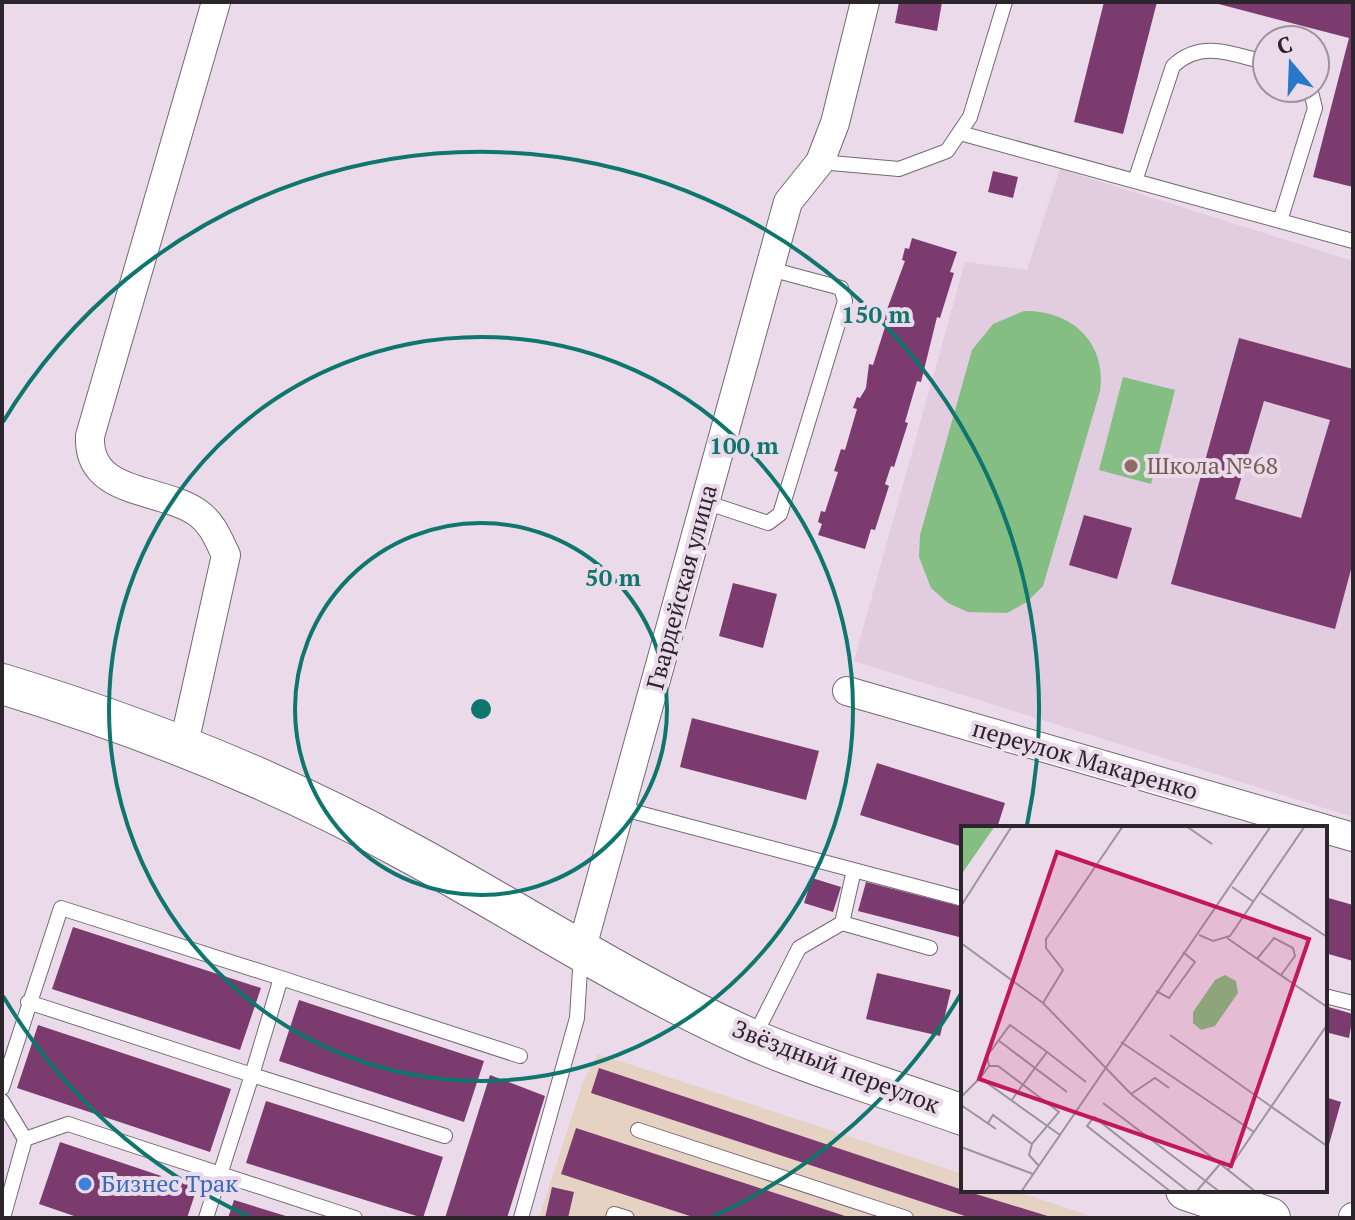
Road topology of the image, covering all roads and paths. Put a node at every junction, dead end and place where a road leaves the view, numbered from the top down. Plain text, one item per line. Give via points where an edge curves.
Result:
1 (216, 2) edge
2 (865, 2) edge
3 (1005, 2) edge
4 (1251, 59) edge
5 (1314, 104) edge
6 (960, 133) junction
7 (820, 162) junction
8 (1135, 181) junction
9 (1280, 221) junction
10 (1353, 241) edge
11 (770, 269) junction
12 (705, 502) junction
13 (2, 684) edge
14 (847, 691) dead end
15 (183, 748) junction
16 (620, 808) junction
17 (1317, 826) edge
18 (1327, 829) edge
19 (1353, 837) edge
20 (854, 870) junction
21 (961, 898) edge
22 (842, 923) junction
23 (930, 948) dead end
24 (581, 951) junction
25 (281, 978) junction
26 (1327, 996) edge
27 (28, 1002) junction
28 (1353, 1003) edge
29 (753, 1040) junction
30 (520, 1056) dead end
31 (252, 1075) junction
32 (2, 1088) edge
33 (2, 1101) edge
34 (961, 1114) edge
35 (638, 1130) dead end
36 (445, 1136) dead end
37 (25, 1139) junction
38 (219, 1173) junction
39 (1192, 1192) edge
40 (9, 1217) edge
41 (206, 1218) edge
42 (355, 1218) edge
43 (521, 1218) edge
44 (613, 1218) edge
45 (627, 1218) edge
46 (906, 1218) edge
47 (1270, 1218) edge

1 - 15 street via 89,451 107,479 198,513 214,528 226,555
2 - 7 street, Гвардейская улица
3 - 6 lane via 970,117
4 - 8 lane via 1212,49 1184,56 1173,66
5 - 9 lane
6 - 7 lane via 947,151 899,169
6 - 8 lane
7 - 11 street, Гвардейская улица via 788,202
8 - 9 lane
9 - 10 lane
11 - 12 street, Гвардейская улица
11 - 12 lane via 841,288 845,301 780,514 768,523
12 - 16 street, Гвардейская улица
13 - 15 street, Звёздный переулок
14 - 17 street, переулок Макаренко
15 - 24 street, Звёздный переулок via 289,791 403,849
16 - 20 lane
16 - 24 street, Гвардейская улица
18 - 19 street, переулок Макаренко
20 - 21 lane
20 - 22 lane
22 - 23 lane
22 - 29 lane via 799,948
24 - 29 street, Звёздный переулок
24 - 43 lane via 577,1018
25 - 27 lane via 61,908
25 - 30 lane
25 - 31 lane
26 - 28 lane
27 - 31 lane
27 - 32 lane
29 - 34 street, Звёздный переулок
31 - 36 lane
31 - 38 lane
33 - 37 lane
35 - 46 lane
37 - 38 lane via 68,1124
37 - 40 lane
38 - 41 lane
38 - 42 lane
39 - 47 street
44 - 45 lane

